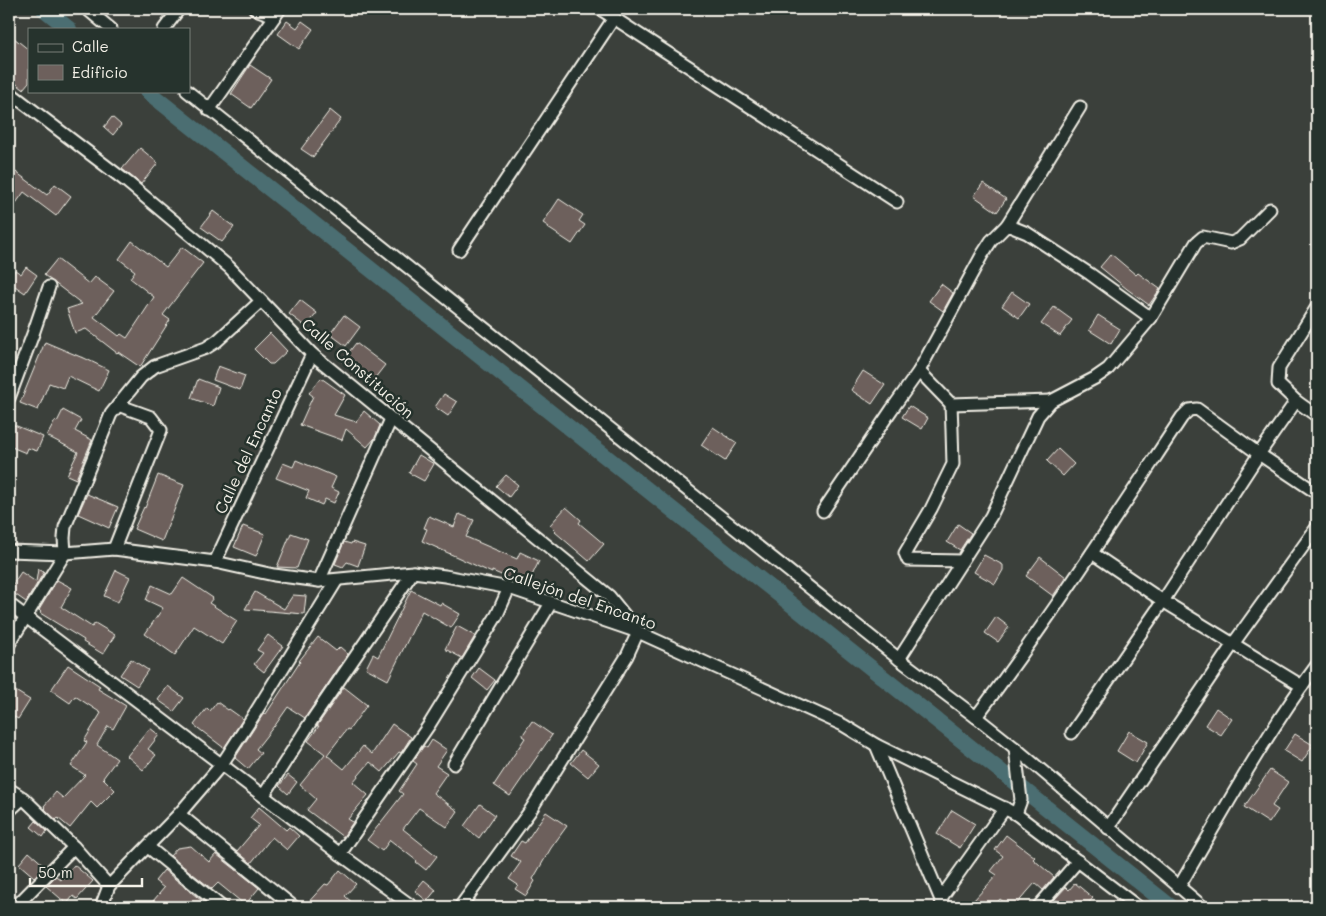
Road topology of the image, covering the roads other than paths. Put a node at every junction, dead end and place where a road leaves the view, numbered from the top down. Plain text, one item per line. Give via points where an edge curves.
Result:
1 (87, 9) edge
2 (179, 9) edge
3 (255, 9) edge
4 (600, 9) edge
5 (277, 12) edge
6 (614, 18) junction
7 (110, 28) edge
8 (165, 28) edge
9 (9, 92) edge
10 (187, 92) edge
11 (1080, 107) dead end
12 (209, 110) junction
13 (897, 202) dead end
14 (1270, 209) dead end
15 (1007, 225) junction
16 (459, 250) dead end
17 (49, 287) dead end
18 (261, 301) junction
19 (1317, 307) edge
20 (1150, 318) junction
21 (312, 354) junction
22 (920, 371) junction
23 (9, 398) edge
24 (1051, 401) junction
25 (1296, 402) junction
26 (950, 404) junction
27 (118, 405) junction
28 (1317, 416) edge
29 (391, 418) junction
30 (1259, 454) junction
31 (1317, 493) edge
32 (823, 511) dead end
33 (1317, 527) edge
34 (114, 549) junction
35 (9, 551) edge
36 (65, 553) junction
37 (1092, 553) junction
38 (962, 560) junction
39 (214, 562) junction
40 (413, 572) junction
41 (337, 580) junction
42 (319, 581) junction
43 (509, 588) junction
44 (1163, 601) junction
45 (551, 603) junction
46 (9, 604) edge
47 (25, 616) junction
48 (638, 632) junction
49 (9, 644) edge
50 (1233, 644) junction
51 (899, 659) junction
52 (1317, 665) edge
53 (1302, 686) junction
54 (976, 717) junction
55 (1072, 733) dead end
56 (876, 745) junction
57 (1014, 748) junction
58 (222, 764) junction
59 (454, 764) dead end
60 (9, 789) edge
61 (264, 795) junction
62 (24, 798) junction
63 (1005, 808) junction
64 (9, 811) edge
65 (179, 814) junction
66 (1016, 814) junction
67 (1108, 828) junction
68 (74, 847) junction
69 (148, 848) junction
70 (340, 854) junction
71 (1078, 862) junction
72 (109, 886) junction
73 (1179, 887) junction
74 (943, 903) edge
75 (15, 907) edge
76 (101, 907) edge
77 (222, 907) edge
78 (294, 907) edge
79 (413, 907) edge
80 (460, 907) edge
81 (1038, 907) edge
82 (1138, 907) edge
83 (1203, 907) edge

1 - 7 street
2 - 8 street
3 - 5 street
4 - 6 street
5 - 12 street
6 - 13 street
6 - 16 street
9 - 18 street, Calle Constitución via 135,188 229,267
10 - 12 street
11 - 15 street
12 - 51 street
14 - 20 street via 1240,240 1231,243 1203,237 1196,243
15 - 20 street via 1026,233 1090,274
15 - 22 street via 982,255
17 - 23 street
18 - 21 street, Calle Constitución
18 - 27 street via 206,348 155,366 141,377
19 - 25 street via 1279,368 1278,384
20 - 24 street via 1108,369
21 - 29 street, Calle Constitución
21 - 39 street, Calle del Encanto
22 - 26 street
22 - 32 street
24 - 26 street
24 - 38 street via 1038,416 991,516
25 - 28 street
25 - 30 street
26 - 38 street via 953,464 905,553 908,560
27 - 34 street via 151,417 161,430
27 - 36 street via 111,414 65,527
29 - 42 street
29 - 48 street, Calle Constitución via 609,596
30 - 31 street
30 - 37 street via 1197,409 1188,410
30 - 44 street
33 - 50 street
34 - 36 street, Callejón del Encanto
34 - 39 street, Callejón del Encanto
35 - 36 street, Callejón del Encanto
36 - 47 street
37 - 44 street
37 - 54 street
38 - 51 street
39 - 42 street, Callejón del Encanto
40 - 41 street, Callejón del Encanto
40 - 43 street, Callejón del Encanto
40 - 61 street
41 - 42 street, Callejón del Encanto
41 - 58 street
43 - 45 street, Callejón del Encanto
43 - 70 street via 497,615 439,710
44 - 50 street
44 - 55 street
45 - 48 street, Callejón del Encanto
45 - 59 street
46 - 47 street
47 - 49 street
47 - 58 street
48 - 56 street, Callejón del Encanto via 842,725
48 - 80 street via 627,656 530,811
50 - 53 street
50 - 67 street
51 - 54 street
52 - 53 street
53 - 73 street
54 - 57 street
56 - 63 street, Callejón del Encanto
56 - 74 street
57 - 66 street via 1021,800
57 - 67 street
58 - 61 street
58 - 65 street
60 - 62 street
61 - 70 street
62 - 64 street
62 - 68 street
63 - 66 street, Callejón del Encanto
63 - 74 street
65 - 69 street
65 - 78 street
66 - 71 street, Callejón del Encanto
67 - 73 street
68 - 72 street
68 - 75 street
69 - 72 street
69 - 77 street
70 - 79 street
71 - 81 street
71 - 82 street, Callejón del Encanto
72 - 76 street
73 - 83 street

